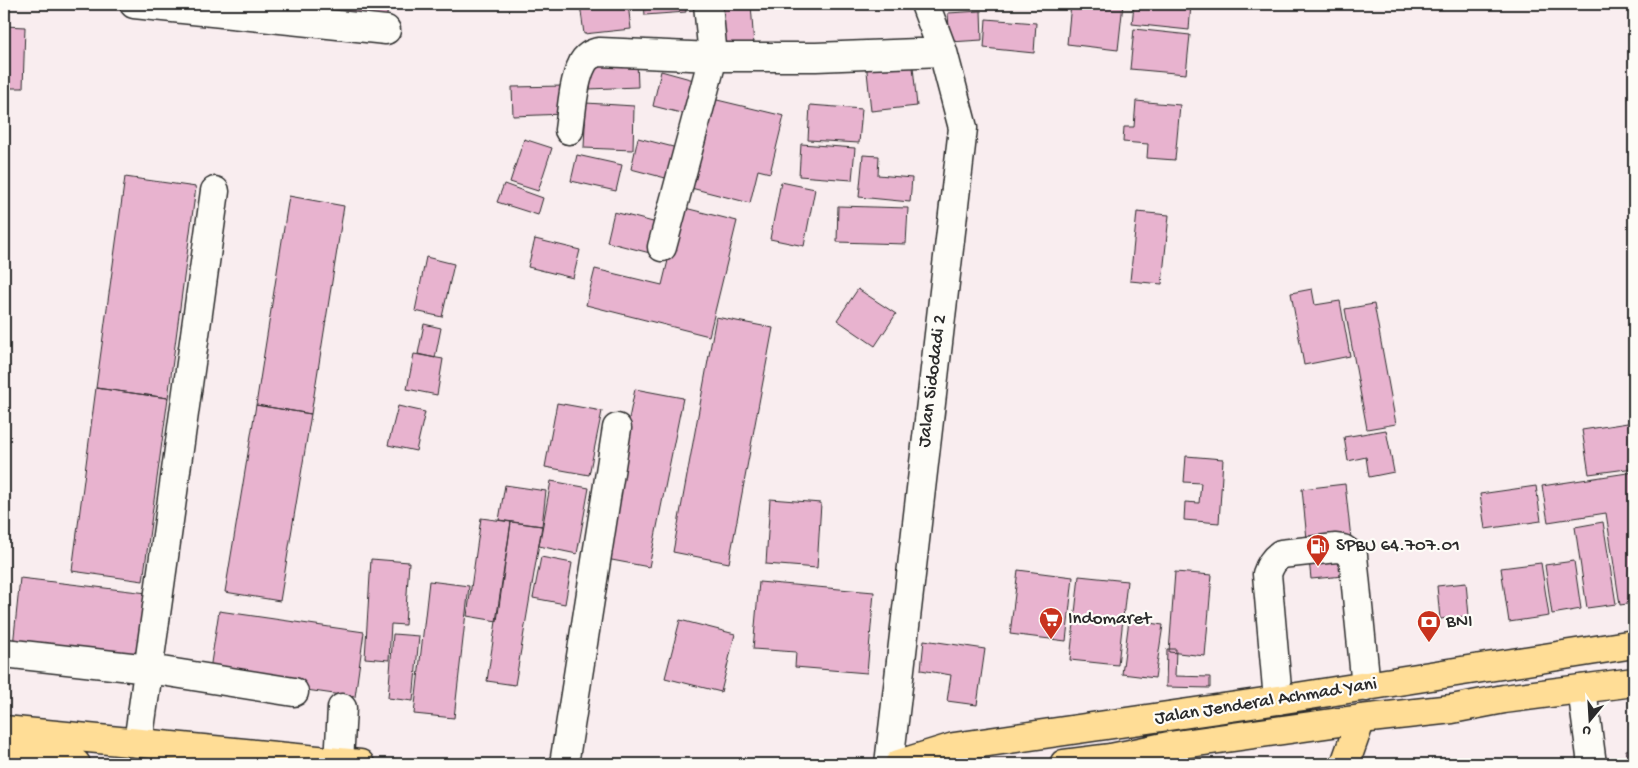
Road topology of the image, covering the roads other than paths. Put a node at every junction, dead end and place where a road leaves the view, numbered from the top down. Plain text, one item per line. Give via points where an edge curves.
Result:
1 (134, 4) edge
2 (708, 4) edge
3 (925, 4) edge
4 (263, 10) edge
5 (386, 30) dead end
6 (943, 52) junction
7 (713, 57) junction
8 (569, 130) dead end
9 (215, 191) dead end
10 (662, 247) dead end
11 (618, 428) dead end
12 (1634, 644) edge
13 (4, 653) edge
14 (149, 669) junction
15 (1634, 682) edge
16 (1366, 687) junction
17 (1582, 689) junction
18 (294, 692) dead end
19 (1278, 700) junction
20 (342, 708) dead end
21 (1361, 719) junction
22 (4, 730) edge
23 (138, 743) junction
24 (4, 757) edge
25 (349, 763) edge
26 (76, 764) edge
27 (564, 764) edge
28 (889, 764) edge
29 (899, 764) edge
30 (1064, 764) edge
31 (1345, 764) edge
32 (1592, 764) edge

1 - 4 street
2 - 7 street
3 - 6 street, Jalan Sidodadi 2
4 - 5 street
6 - 7 street
6 - 28 street, Jalan Sidodadi 2 via 963,128
7 - 8 street via 592,54 582,63 577,79
7 - 10 street
9 - 14 street
11 - 27 street
12 - 16 main road, Jalan Jenderal Achmad Yani
13 - 14 street
14 - 18 street
14 - 23 street
15 - 17 main road, Jalan Jenderal Achmad Yani
16 - 19 main road, Jalan Jenderal Achmad Yani
16 - 19 street via 1353,556 1336,548 1281,554 1274,559 1267,574
17 - 21 main road, Jalan Jenderal Achmad Yani
17 - 32 street
19 - 29 main road, Jalan Jenderal Achmad Yani via 954,747
20 - 25 street
21 - 30 main road, Jalan Jenderal Achmad Yani
21 - 31 main road
22 - 23 main road
23 - 25 main road
24 - 26 main road

